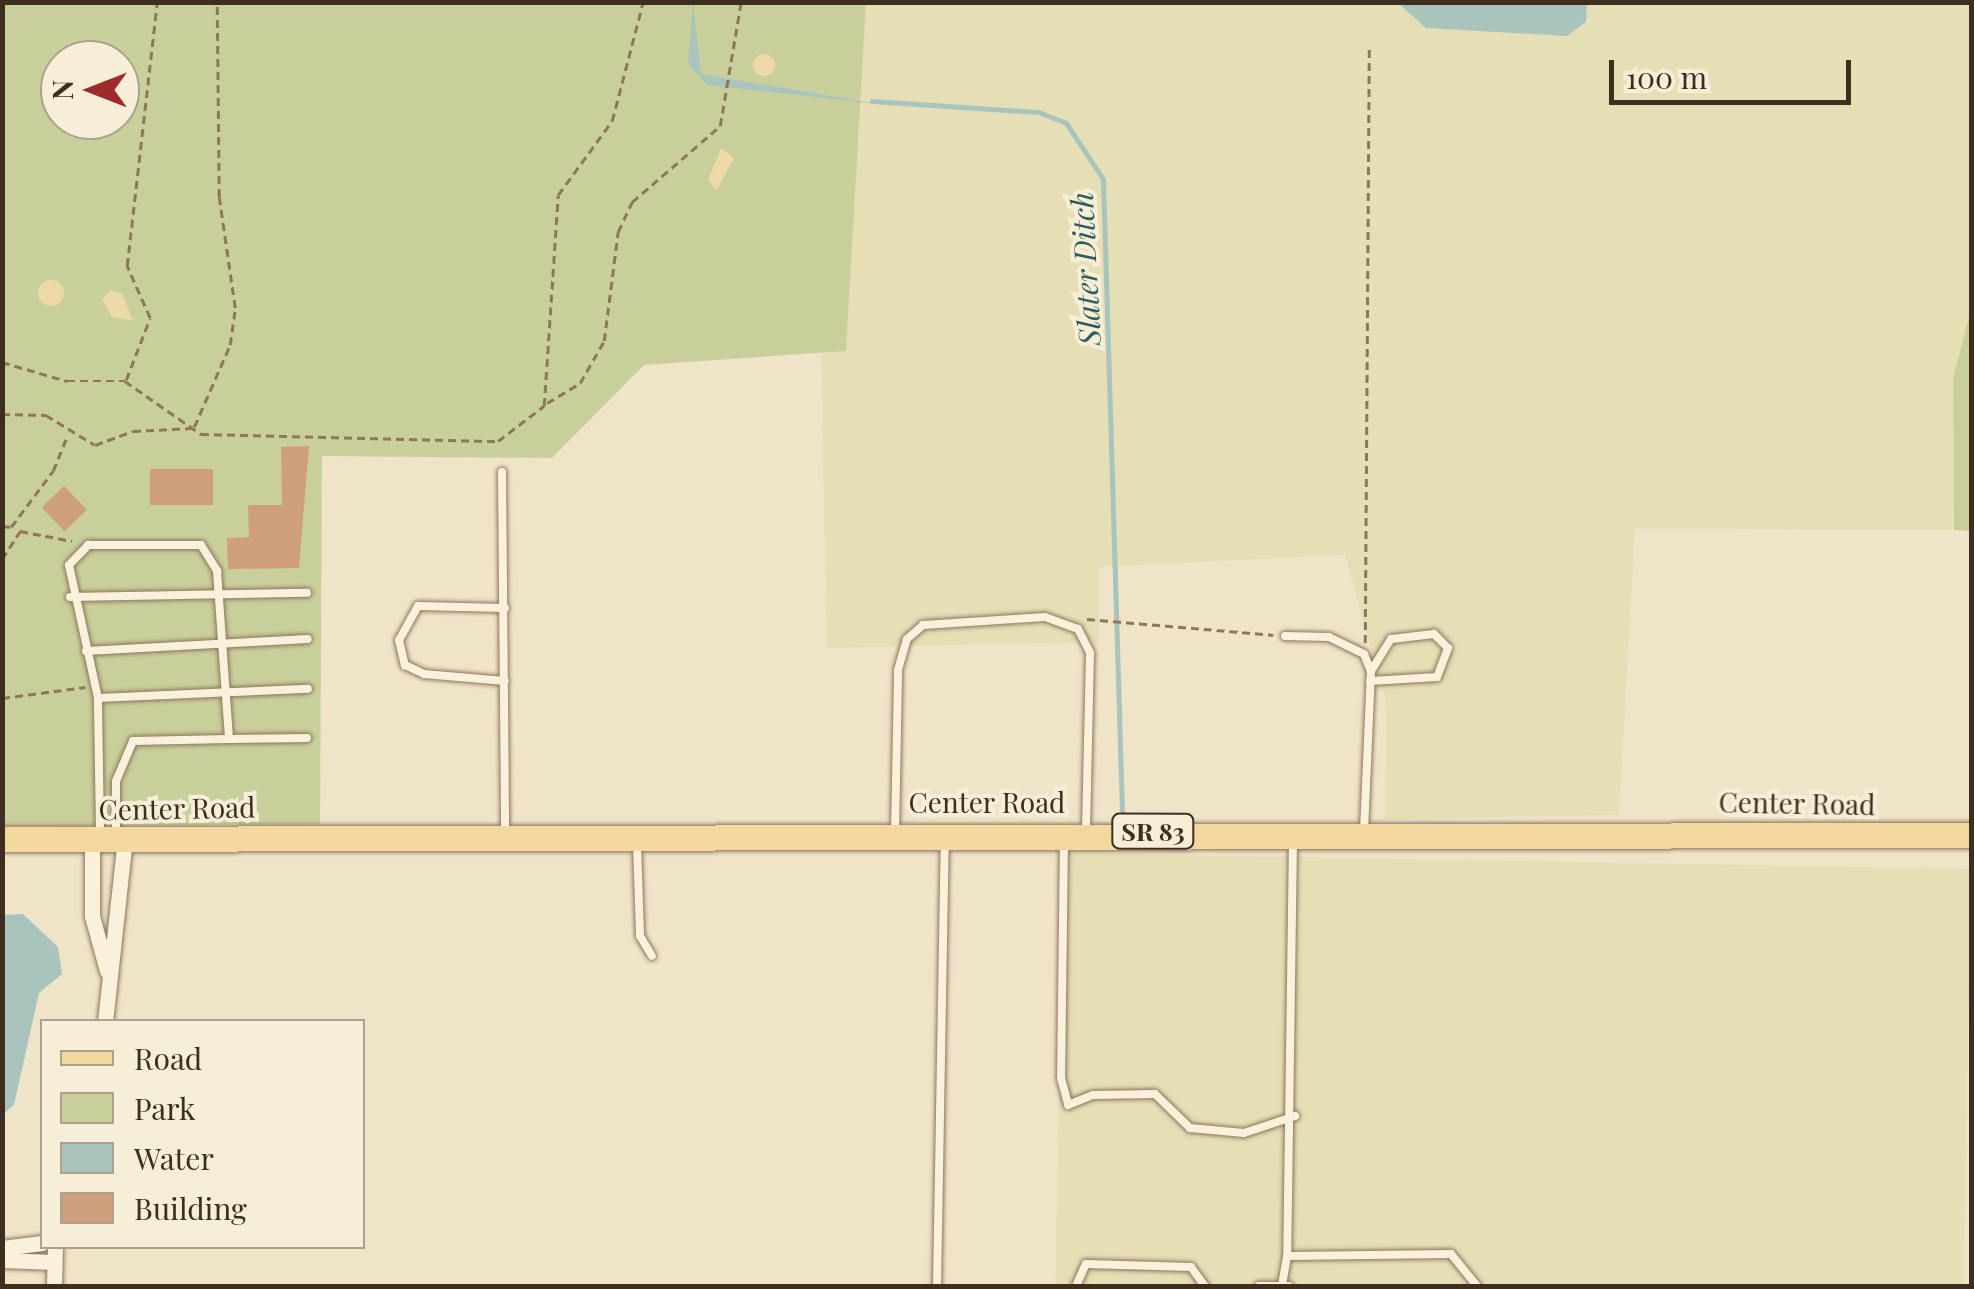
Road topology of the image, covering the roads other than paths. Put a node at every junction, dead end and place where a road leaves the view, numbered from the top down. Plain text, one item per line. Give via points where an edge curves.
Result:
1 (502, 472) dead end
2 (220, 592) junction
3 (307, 593) dead end
4 (70, 597) junction
5 (505, 608) junction
6 (1284, 636) road end
7 (308, 639) dead end
8 (225, 641) junction
9 (86, 650) junction
10 (1371, 671) junction
11 (505, 681) junction
12 (1370, 682) junction
13 (308, 688) dead end
14 (228, 690) junction
15 (98, 698) junction
16 (306, 738) dead end
17 (229, 739) junction
18 (1364, 829) junction
19 (1075, 831) junction
20 (1293, 831) junction
21 (895, 832) junction
22 (945, 832) junction
23 (637, 834) junction
24 (1972, 835) edge
25 (505, 838) junction
26 (2, 839) edge
27 (108, 839) junction
28 (652, 956) dead end
29 (110, 980) junction
30 (105, 1019) edge
31 (1295, 1116) junction
32 (40, 1243) edge
33 (2, 1248) edge
34 (54, 1254) edge
35 (1287, 1256) junction
36 (2, 1260) edge
37 (937, 1283) edge
38 (54, 1286) edge
39 (950, 1286) edge
40 (1076, 1286) edge
41 (1205, 1286) edge
42 (1259, 1286) edge
43 (1285, 1286) edge
44 (1478, 1286) edge

1 - 5 lane
2 - 3 lane
2 - 4 lane
2 - 4 lane via 202,545 88,544 69,565
2 - 8 lane
4 - 9 lane
5 - 11 lane
5 - 11 lane via 418,606 399,640 405,665 424,674
6 - 10 lane via 1329,637 1364,654
7 - 8 lane
8 - 9 lane
8 - 14 lane
9 - 15 lane
10 - 12 lane
10 - 12 lane via 1391,639 1434,634 1448,648 1437,677
11 - 25 lane
12 - 18 lane
13 - 14 lane
14 - 15 lane
14 - 17 lane
15 - 27 lane
16 - 17 lane
17 - 27 lane via 133,741 116,781
18 - 20 main road, Center Road / SR 83
18 - 24 main road, Center Road / SR 83
19 - 20 main road, Center Road / SR 83
19 - 21 lane via 1090,652 1078,628 1045,617 923,624 907,639 898,670
19 - 22 main road, Center Road / SR 83
19 - 31 lane via 1060,1078 1068,1105 1093,1095 1154,1094 1190,1128 1244,1133
20 - 31 lane
21 - 22 main road, Center Road / SR 83
21 - 23 main road, Center Road / SR 83
22 - 37 lane
23 - 25 main road, Center Road / SR 83
23 - 28 lane via 640,936
25 - 27 main road, Center Road / SR 83
26 - 27 main road, Center Road / SR 83
27 - 29 street
27 - 29 street via 92,916
29 - 30 street
31 - 35 lane via 1282,1137
32 - 33 street
34 - 36 street
34 - 38 street
35 - 43 lane
35 - 44 lane via 1451,1254
37 - 39 lane
40 - 41 lane via 1086,1264 1191,1267
42 - 43 lane

